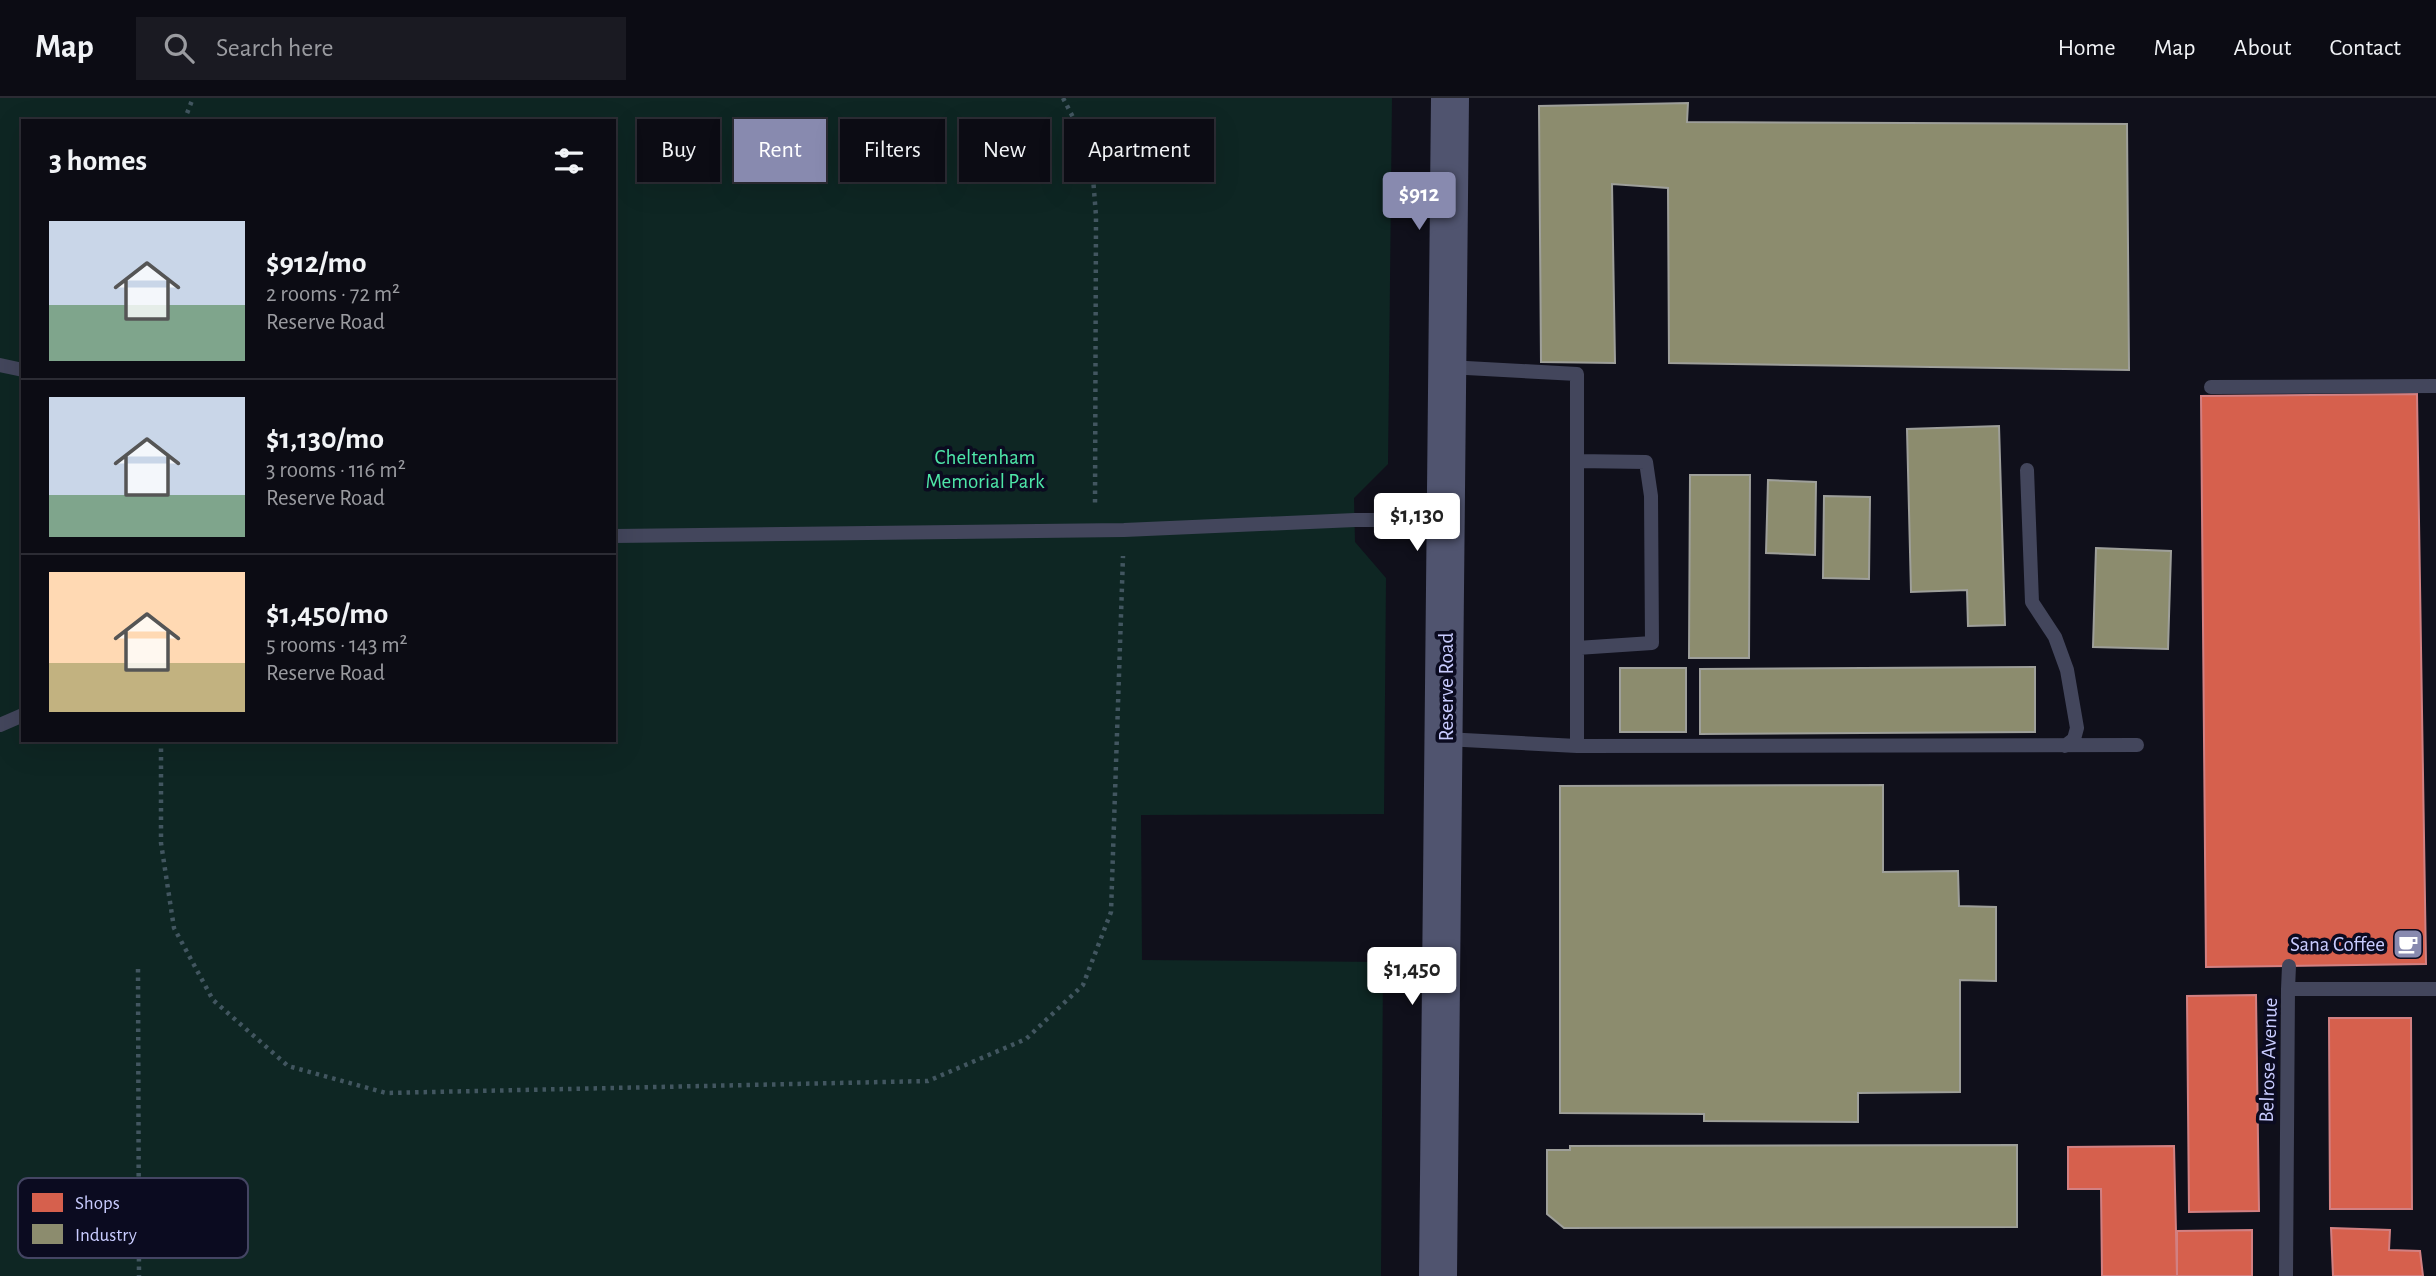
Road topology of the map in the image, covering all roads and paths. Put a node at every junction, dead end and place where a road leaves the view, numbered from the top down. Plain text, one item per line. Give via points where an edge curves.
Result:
1 (193, 98) edge
2 (1063, 98) edge
3 (1450, 98) edge
4 (185, 119) edge
5 (0, 365) edge
6 (1448, 367) junction
7 (21, 370) edge
8 (2436, 386) edge
9 (2211, 387) dead end
10 (1577, 460) junction
11 (2027, 471) dead end
12 (1447, 520) junction
13 (1124, 530) junction
14 (1095, 531) junction
15 (616, 536) edge
16 (1577, 648) junction
17 (21, 716) edge
18 (0, 725) edge
19 (1445, 739) junction
20 (161, 742) edge
21 (2137, 745) dead end
22 (1577, 746) junction
23 (2065, 746) junction
24 (2288, 967) dead end
25 (138, 969) dead end
26 (2288, 989) junction
27 (2436, 989) edge
28 (139, 1178) edge
29 (139, 1258) edge
30 (139, 1276) edge
31 (1438, 1276) edge
32 (2286, 1276) edge

1 - 4 path
2 - 14 path via 1091,152 1094,190
3 - 6 street, Reserve Road
5 - 7 lane
6 - 10 lane via 1577,374
6 - 12 street, Reserve Road
8 - 9 lane
10 - 16 lane
10 - 16 lane via 1646,462 1651,496 1652,643
11 - 23 lane via 2032,602 2054,637 2067,670 2077,728 2074,739
12 - 13 lane
12 - 19 street, Reserve Road
13 - 14 lane
13 - 20 path via 1111,912 1083,985 1026,1039 928,1081 386,1093 288,1066 213,1000 174,928 161,843
14 - 15 lane
16 - 22 lane
17 - 18 lane
19 - 22 lane
19 - 31 street, Reserve Road
21 - 23 lane
22 - 23 lane
24 - 26 lane
25 - 28 path
26 - 27 lane, Belrose Avenue
26 - 32 lane, Belrose Avenue
29 - 30 path

